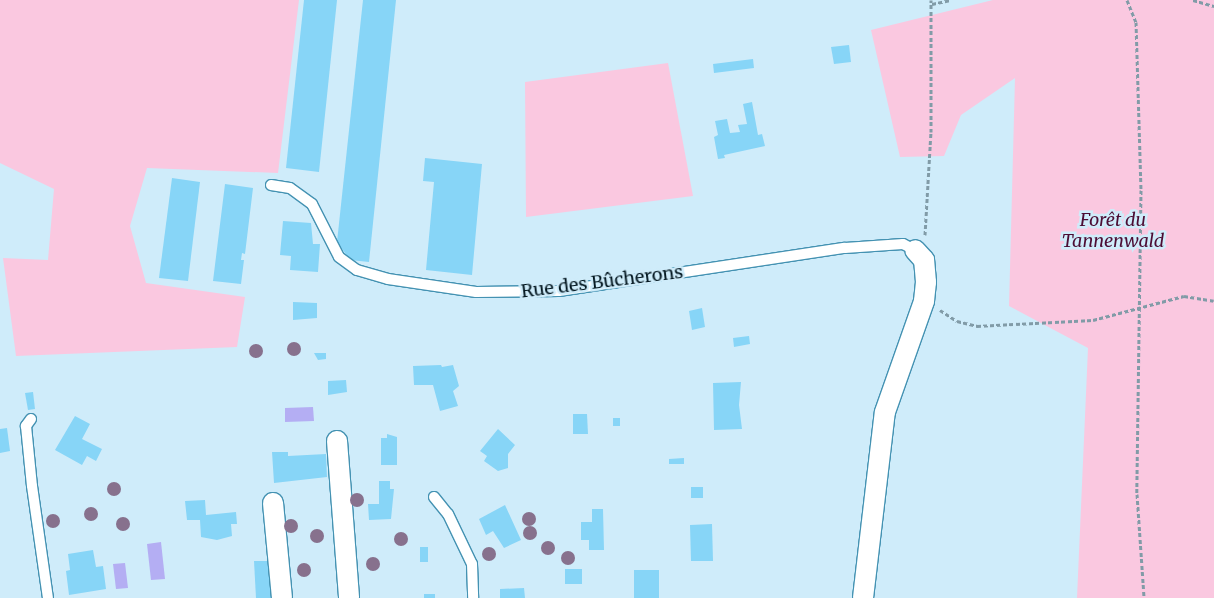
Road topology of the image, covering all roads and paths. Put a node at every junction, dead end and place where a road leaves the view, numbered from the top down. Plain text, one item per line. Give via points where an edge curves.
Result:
1 (951, 0) edge
2 (1127, 0) edge
3 (1193, 0) edge
4 (932, 2) edge
5 (1214, 6) edge
6 (271, 184) dead end
7 (915, 250) junction
8 (924, 301) junction
9 (1214, 301) edge
10 (1138, 307) junction
11 (31, 419) dead end
12 (337, 441) dead end
13 (434, 497) dead end
14 (273, 503) dead end
15 (48, 598) edge
16 (282, 598) edge
17 (348, 598) edge
18 (473, 598) edge
19 (863, 598) edge
20 (1144, 598) edge

1 - 4 path
2 - 10 path via 1136,22 1141,190
3 - 5 path
4 - 7 path via 931,132 925,240
6 - 7 lane, Rue des Bûcherons via 290,188 312,204 339,257 357,270 388,279 476,292 519,294 559,291 845,248 903,244
7 - 8 street via 924,260
8 - 10 path via 957,322 977,326 1092,320
8 - 19 street via 884,412
9 - 10 path via 1184,296
10 - 20 path via 1137,494
11 - 15 lane via 26,426
12 - 17 street
13 - 18 lane via 448,514 472,564
14 - 16 street

